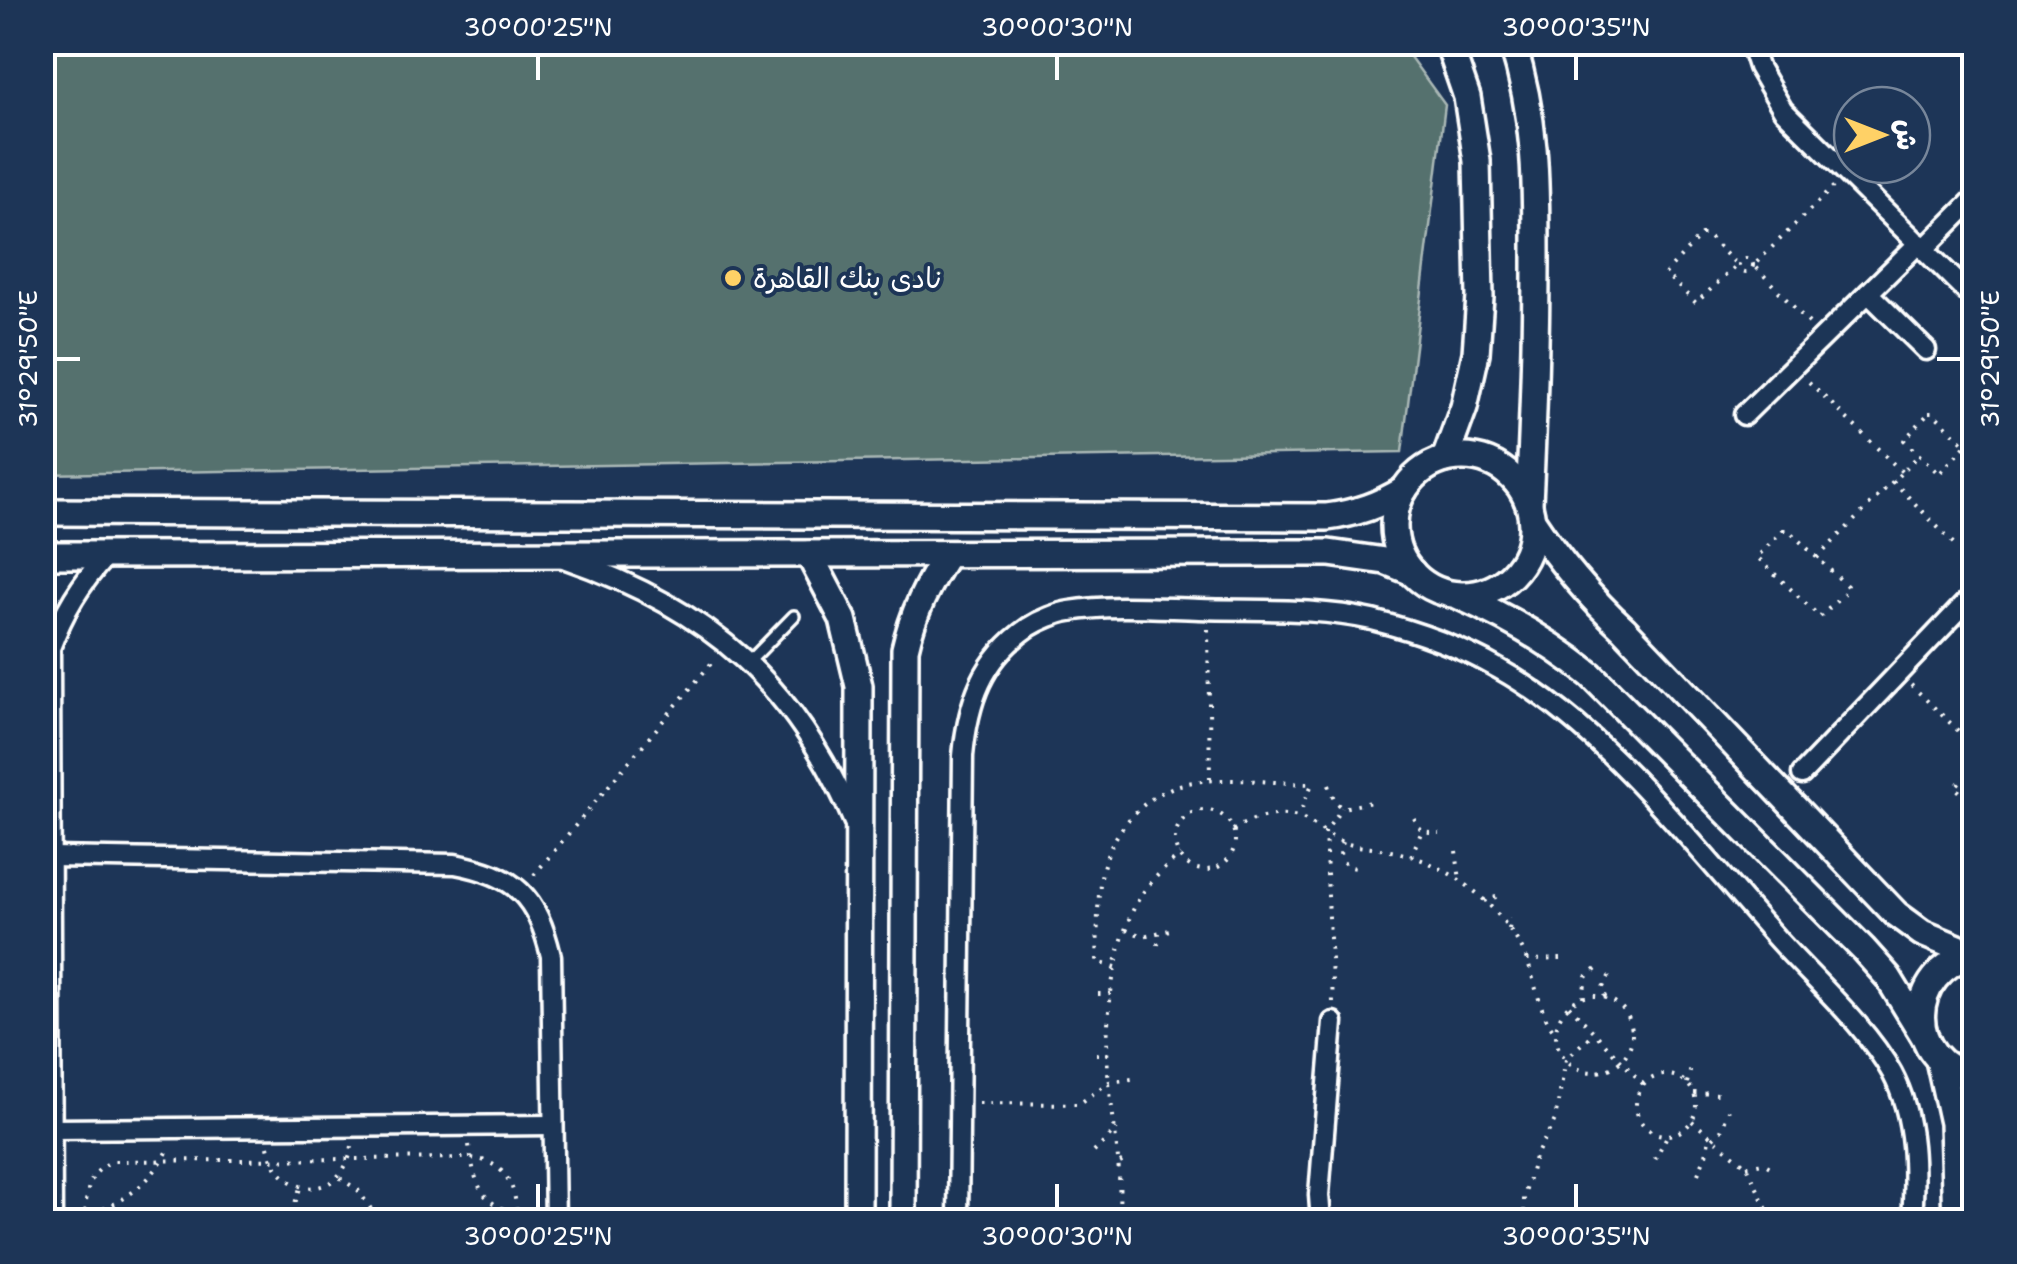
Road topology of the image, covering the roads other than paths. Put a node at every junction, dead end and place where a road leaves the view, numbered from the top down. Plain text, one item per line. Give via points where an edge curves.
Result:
1 (1448, 42) edge
2 (1512, 42) edge
3 (1750, 42) edge
4 (1974, 199) edge
5 (1922, 246) junction
6 (1868, 293) junction
7 (1974, 299) edge
8 (1926, 350) dead end
9 (1744, 415) dead end
10 (1445, 459) junction
11 (1404, 490) junction
12 (1530, 511) junction
13 (42, 512) edge
14 (1966, 551) edge
15 (552, 554) junction
16 (808, 554) junction
17 (947, 554) junction
18 (42, 555) edge
19 (107, 555) junction
20 (1412, 572) junction
21 (1974, 577) edge
22 (1974, 594) edge
23 (1457, 595) junction
24 (42, 615) edge
25 (794, 616) dead end
26 (50, 649) junction
27 (748, 663) junction
28 (1802, 774) dead end
29 (861, 840) junction
30 (51, 857) junction
31 (1974, 954) edge
32 (1334, 1022) road end
33 (1924, 1036) junction
34 (1940, 1060) junction
35 (1974, 1077) edge
36 (553, 1125) junction
37 (52, 1129) junction
38 (52, 1220) edge
39 (554, 1221) edge
40 (858, 1222) edge
41 (903, 1222) edge
42 (958, 1222) edge
43 (1321, 1222) edge
44 (1912, 1222) edge
45 (1956, 1222) edge

1 - 10 street via 1467,96 1477,160 1480,298 1476,353
2 - 12 street via 1536,156
3 - 5 street via 1783,110
4 - 5 street
5 - 6 street
5 - 7 street
6 - 8 street
6 - 9 street
10 - 11 street
10 - 12 street via 1495,464 1521,487
11 - 13 street via 1368,509 1328,517
11 - 20 street via 1396,541
12 - 23 street via 1532,538 1518,569 1491,590
12 - 31 street via 1589,596 1896,914 1922,933
14 - 21 street
15 - 16 street
15 - 19 street
15 - 27 street via 674,605
16 - 17 street
16 - 29 street via 854,652
17 - 20 street via 1329,553
17 - 41 street via 912,617 905,649
18 - 19 street
19 - 26 street via 82,582
20 - 23 street via 1440,592
22 - 28 street
23 - 33 street via 1550,642 1591,675 1863,949
24 - 26 street
25 - 27 lane
26 - 30 street
27 - 29 street via 808,732
29 - 40 street
30 - 36 street via 455,864 491,871 522,890 543,921 551,956
30 - 37 street
31 - 33 street via 1945,966 1926,990
32 - 43 street
33 - 34 street
34 - 35 street
34 - 45 street via 1953,1123
36 - 37 street
36 - 39 street
37 - 38 street
42 - 44 street via 967,715 980,679 1002,648 1032,625 1067,611 1104,607 1324,612 1414,631 1498,668 1574,721 1892,1072 1910,1130

